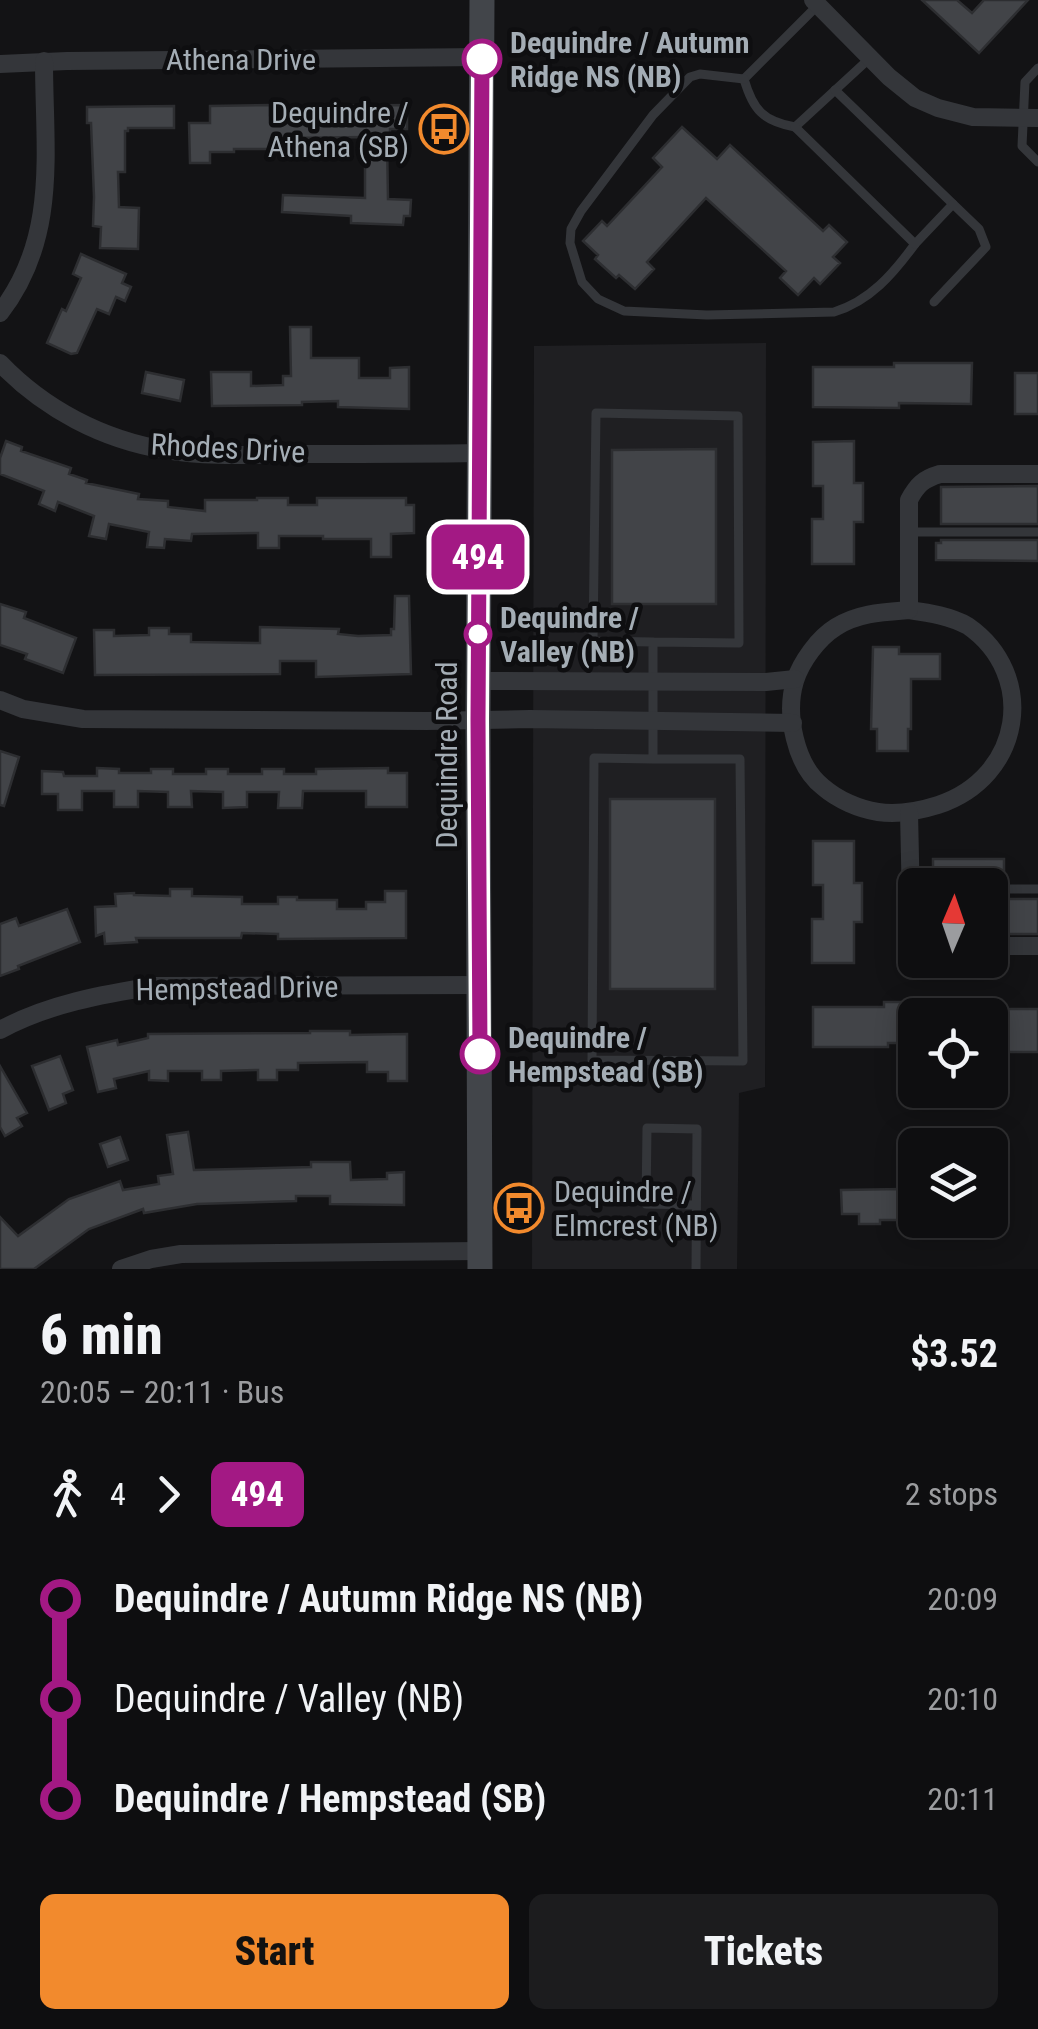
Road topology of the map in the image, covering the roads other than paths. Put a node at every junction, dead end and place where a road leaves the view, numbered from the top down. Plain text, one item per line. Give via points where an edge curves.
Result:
1 (482, 0) edge
2 (815, 3) edge
3 (482, 58) junction
4 (870, 58) junction
5 (44, 61) junction
6 (0, 64) edge
7 (1038, 68) edge
8 (744, 79) junction
9 (836, 90) junction
10 (1031, 119) edge
11 (795, 128) junction
12 (1038, 162) edge
13 (953, 204) junction
14 (915, 244) junction
15 (934, 302) dead end
16 (0, 313) edge
17 (0, 363) edge
18 (480, 453) junction
19 (1038, 474) edge
20 (909, 532) junction
21 (1038, 532) edge
22 (910, 610) junction
23 (653, 642) junction
24 (795, 679) junction
25 (478, 681) junction
26 (653, 682) junction
27 (0, 700) edge
28 (1029, 708) edge
29 (478, 719) junction
30 (652, 720) junction
31 (792, 723) junction
32 (653, 759) junction
33 (908, 812) junction
34 (912, 868) edge
35 (1008, 889) edge
36 (1038, 889) edge
37 (1008, 946) edge
38 (1038, 946) edge
39 (480, 985) junction
40 (0, 1030) edge
41 (696, 1205) junction
42 (479, 1260) edge
43 (121, 1269) edge
44 (696, 1269) edge

1 - 3 main road, Dequindre Road
2 - 4 street
2 - 8 lane
3 - 5 street, Athena Drive
3 - 18 main road, Dequindre Road
4 - 9 lane
4 - 10 street via 915,98 938,108
5 - 6 street, Athena Drive
5 - 16 street via 40,230 27,270
7 - 10 lane via 1024,82
8 - 11 lane via 758,110 773,123
8 - 14 lane via 690,76 581,211 570,243 582,282 598,299 624,312 834,312 872,294
9 - 11 lane
9 - 13 lane
10 - 12 lane via 1022,146
11 - 14 lane
13 - 14 lane
13 - 15 lane via 979,229 986,247
17 - 18 street, Rhodes Drive via 69,417 166,450
18 - 25 main road, Dequindre Road
19 - 20 street via 928,477 909,500
20 - 21 lane
20 - 22 street
22 - 24 street via 878,612 836,627
22 - 28 street via 947,617 985,637 1010,666
23 - 23 lane via 593,641 596,413 738,416 739,643
23 - 26 lane
24 - 26 street
24 - 31 street
25 - 26 street
25 - 29 main road, Dequindre Road
26 - 30 lane
27 - 29 street via 83,720
28 - 33 street via 989,776 950,800
29 - 30 street
29 - 39 main road, Dequindre Road
30 - 31 street
30 - 32 lane
31 - 33 street via 820,786 860,808
32 - 32 lane via 594,758 592,1060 743,1061 740,759
33 - 34 street
35 - 36 lane
37 - 38 street
39 - 40 street, Hempstead Drive via 156,986 64,1004
39 - 42 main road, Dequindre Road
41 - 41 lane via 697,1129 647,1128 646,1204
41 - 44 lane
42 - 43 street via 181,1254

